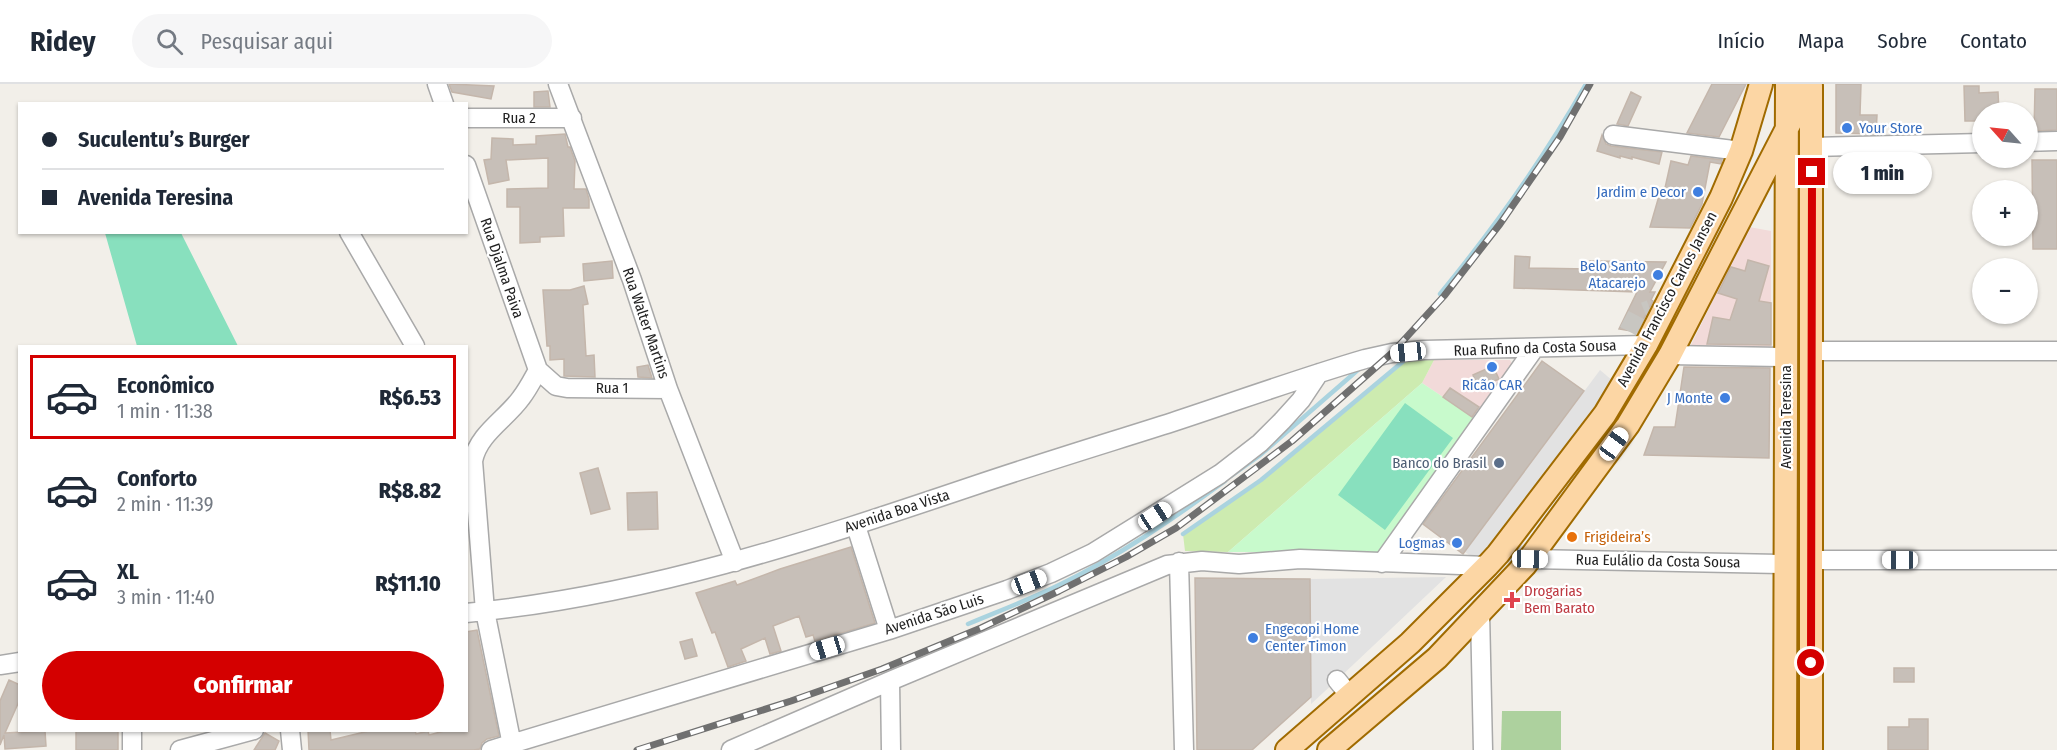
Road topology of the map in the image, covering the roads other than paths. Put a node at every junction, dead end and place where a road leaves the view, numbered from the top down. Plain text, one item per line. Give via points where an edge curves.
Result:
1 (437, 84) edge
2 (558, 84) edge
3 (1761, 84) edge
4 (1787, 84) edge
5 (1811, 84) edge
6 (443, 102) edge
7 (468, 118) edge
8 (572, 118) junction
9 (1787, 128) junction
10 (1613, 135) dead end
11 (2057, 141) edge
12 (2038, 142) edge
13 (1972, 143) edge
14 (1811, 147) junction
15 (1741, 151) junction
16 (468, 171) edge
17 (350, 234) edge
18 (1692, 257) junction
19 (1714, 269) junction
20 (1634, 340) junction
21 (414, 345) edge
22 (1534, 349) junction
23 (1811, 351) junction
24 (2057, 351) edge
25 (1670, 355) junction
26 (1786, 357) junction
27 (538, 370) junction
28 (1319, 373) junction
29 (668, 389) junction
30 (1786, 429) junction
31 (1811, 429) junction
32 (471, 443) edge
33 (856, 525) junction
34 (1530, 559) junction
35 (2057, 560) edge
36 (1811, 561) junction
37 (735, 562) junction
38 (1179, 562) junction
39 (1382, 563) junction
40 (1785, 564) junction
41 (1487, 566) junction
42 (485, 611) junction
43 (1480, 612) junction
44 (468, 613) edge
45 (889, 630) junction
46 (1811, 641) junction
47 (1784, 642) junction
48 (18, 662) edge
49 (0, 665) edge
50 (890, 681) junction
51 (132, 732) edge
52 (247, 732) edge
53 (290, 732) edge
54 (512, 746) edge
55 (132, 750) edge
56 (180, 750) edge
57 (292, 750) edge
58 (491, 750) edge
59 (731, 750) edge
60 (891, 750) edge
61 (1184, 750) edge
62 (1287, 750) edge
63 (1329, 750) edge
64 (1483, 750) edge
65 (1785, 750) edge
66 (1811, 750) edge

1 - 6 street
2 - 8 street, Rua Walter Martins
3 - 15 main road, Avenida Francisco Carlos Jansen
4 - 9 main road, Avenida Teresina
5 - 9 main road, Avenida Francisco Carlos Jansen
5 - 14 main road, Avenida Teresina
7 - 8 street, Rua 2
8 - 29 street, Rua Walter Martins
9 - 19 main road, Avenida Francisco Carlos Jansen
9 - 26 main road, Avenida Teresina
10 - 15 street
11 - 12 street
13 - 14 street
14 - 23 main road, Avenida Teresina
15 - 18 main road, Avenida Francisco Carlos Jansen
16 - 27 street, Rua Djalma Paiva
17 - 21 street
18 - 19 main road
18 - 20 main road, Avenida Francisco Carlos Jansen
19 - 25 main road, Avenida Francisco Carlos Jansen
20 - 22 street, Rua Rufino da Costa Sousa
20 - 41 main road, Avenida Francisco Carlos Jansen via 1605,414
22 - 28 street, Rua Rufino da Costa Sousa via 1424,350 1365,359
22 - 39 street
23 - 24 street
23 - 31 main road, Avenida Teresina
25 - 26 street
25 - 34 main road, Avenida Francisco Carlos Jansen via 1628,425
26 - 30 main road, Avenida Teresina
27 - 29 street, Rua 1 via 556,386 567,388
27 - 32 street via 521,399 485,437
28 - 33 street, Avenida Boa Vista
28 - 45 street, Avenida São Luis via 1301,400 1260,443 1220,474 1093,553 1006,590
29 - 37 street, Rua Walter Martins
30 - 31 main road
30 - 40 main road, Avenida Teresina
31 - 36 main road, Avenida Teresina
32 - 42 street
33 - 37 street, Avenida Boa Vista
33 - 45 street
34 - 40 street, Rua Eulálio da Costa Sousa
34 - 43 main road, Avenida Francisco Carlos Jansen
35 - 36 street
36 - 46 main road, Avenida Teresina
37 - 42 street, Avenida Boa Vista via 619,591
38 - 39 street via 1239,564 1300,559
38 - 50 street
38 - 61 street
39 - 41 street
40 - 47 main road, Avenida Teresina
41 - 62 main road, Avenida Francisco Carlos Jansen via 1410,643 1344,688
42 - 44 street, Avenida Boa Vista
42 - 54 street
43 - 63 main road, Avenida Francisco Carlos Jansen via 1437,658
43 - 64 street
45 - 54 street, Avenida São Luis
46 - 47 main road
46 - 66 main road, Avenida Teresina
47 - 65 main road, Avenida Teresina
48 - 49 street
50 - 59 street
50 - 60 street
51 - 55 street
52 - 56 street
53 - 57 street
54 - 58 street, Avenida São Luis

